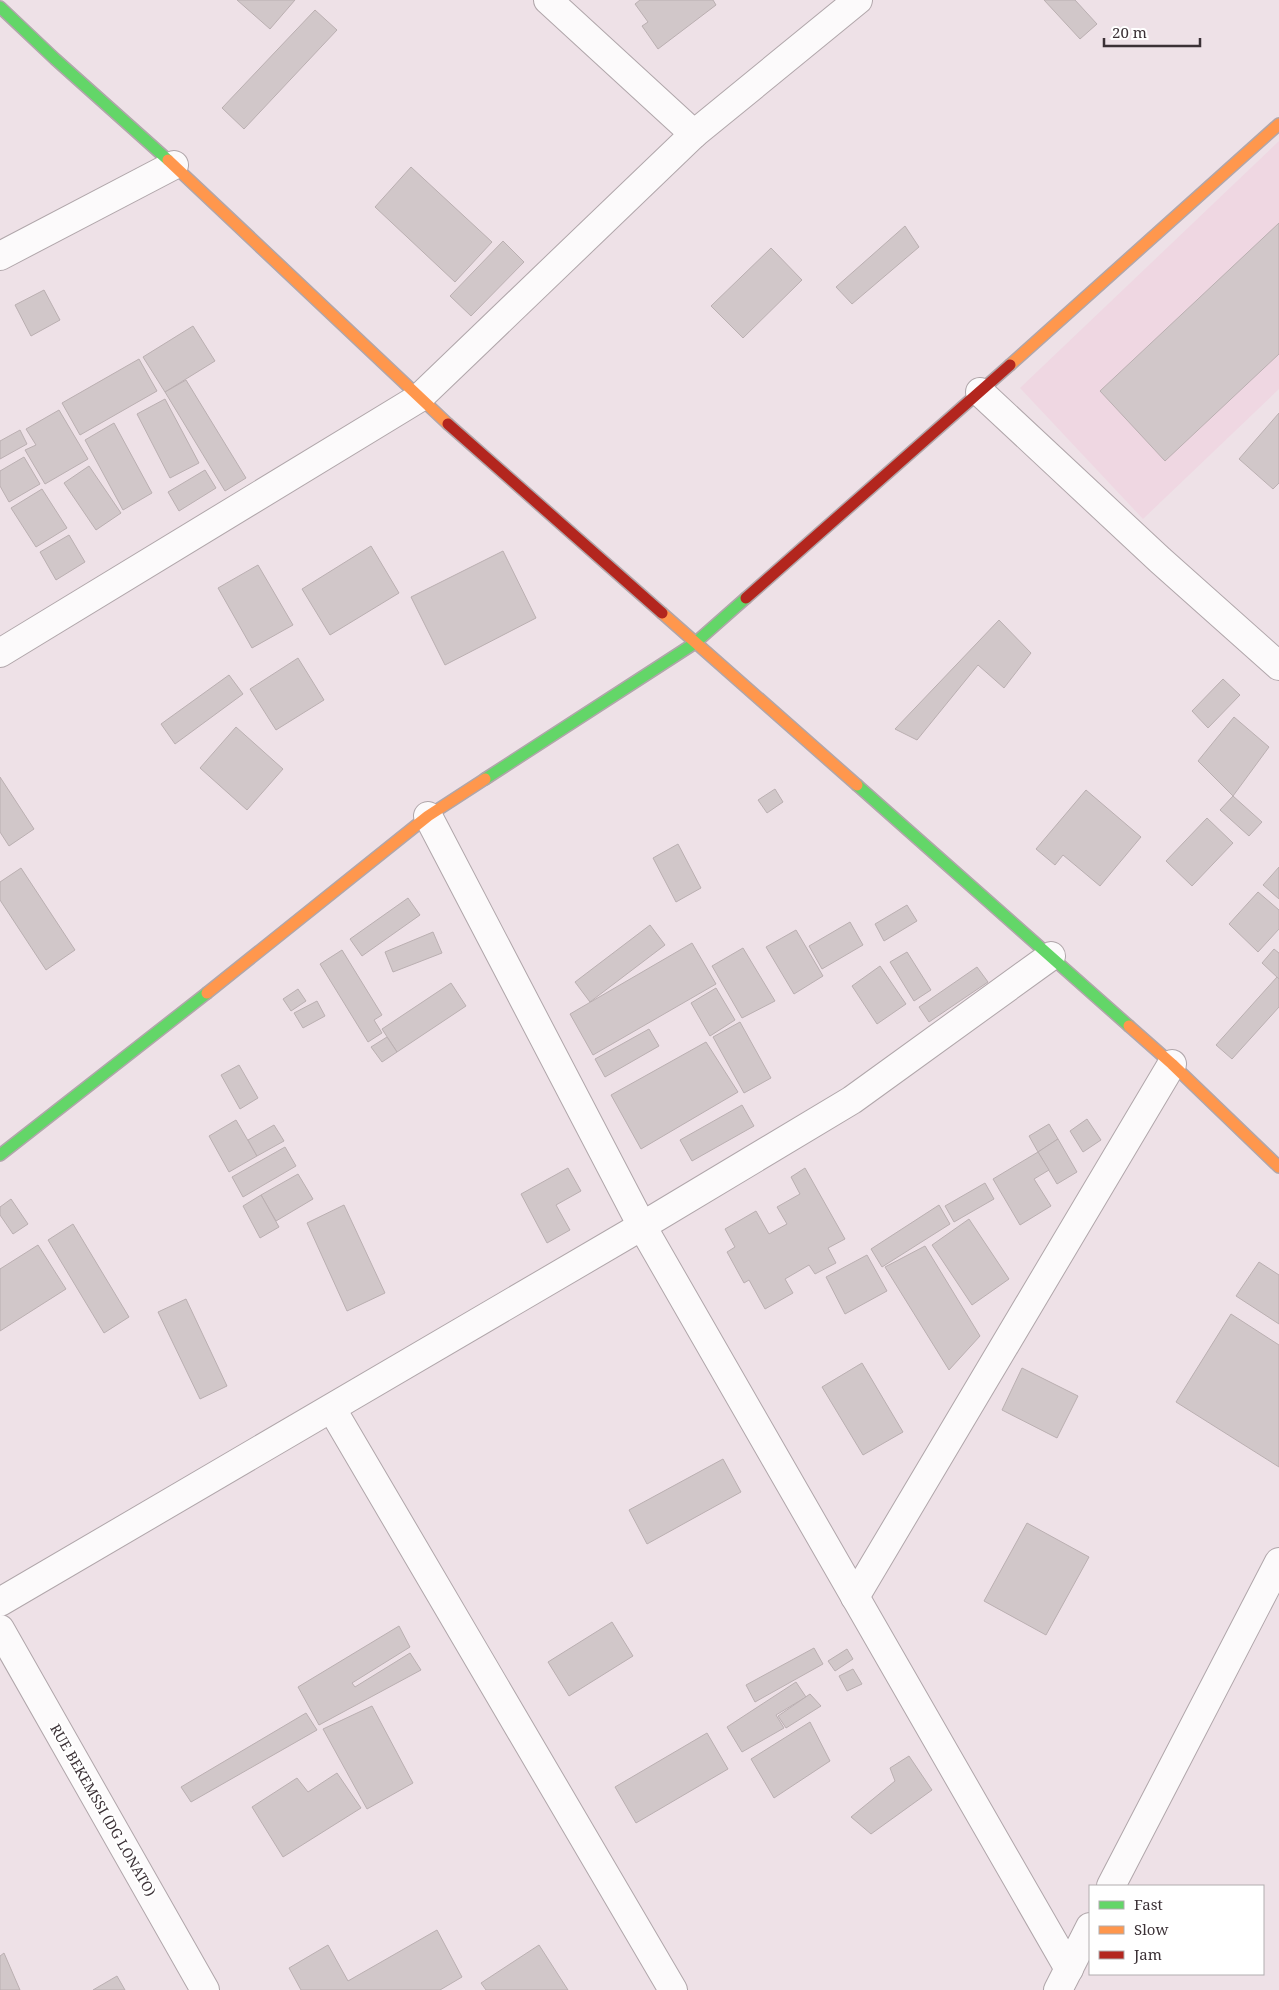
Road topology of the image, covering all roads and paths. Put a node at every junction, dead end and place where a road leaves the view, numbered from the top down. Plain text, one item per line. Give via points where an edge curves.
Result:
1 (548, 0) edge
2 (858, 0) edge
3 (0, 7) edge
4 (1279, 124) edge
5 (694, 134) junction
6 (174, 165) junction
7 (0, 256) edge
8 (980, 392) junction
9 (419, 398) junction
10 (695, 643) junction
11 (0, 653) edge
12 (1279, 666) edge
13 (428, 816) junction
14 (1051, 956) junction
15 (1172, 1064) junction
16 (0, 1155) edge
17 (1279, 1167) edge
18 (642, 1226) junction
19 (332, 1409) junction
20 (1279, 1562) edge
21 (855, 1597) junction
22 (0, 1602) edge
23 (0, 1629) edge
24 (1112, 1885) edge
25 (1089, 1929) edge
26 (1063, 1980) edge
27 (205, 1990) edge
28 (674, 1990) edge

1 - 5 street
2 - 5 street
3 - 6 street
4 - 8 street
5 - 9 street
6 - 7 street
6 - 9 street
8 - 10 street
8 - 12 street
9 - 10 street
9 - 11 street
10 - 13 street
10 - 14 street
13 - 16 street
13 - 18 street
14 - 15 street
14 - 18 street via 852,1100
15 - 17 street
15 - 21 street
18 - 19 street
18 - 21 street
19 - 22 street
19 - 28 street
20 - 24 street
21 - 26 street
23 - 27 street, RUE BEKEMSSI (DG LONATO)
25 - 26 street

